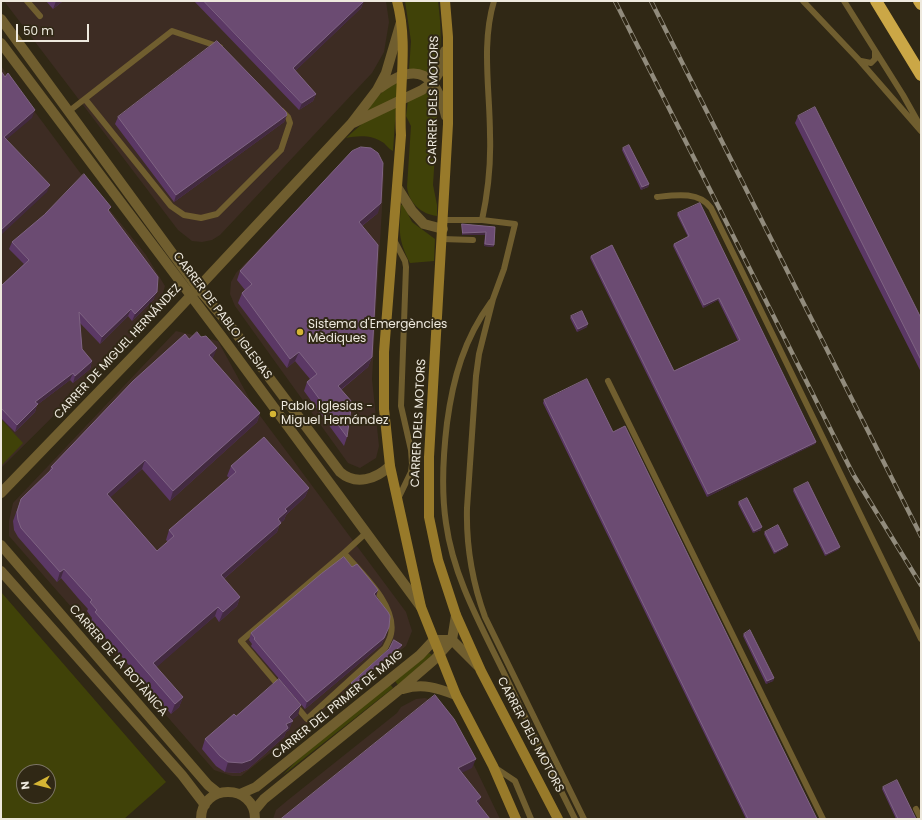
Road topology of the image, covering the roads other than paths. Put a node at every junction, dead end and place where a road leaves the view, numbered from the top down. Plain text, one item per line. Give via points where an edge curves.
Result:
1 (27, 1) edge
2 (397, 1) edge
3 (445, 1) edge
4 (494, 1) edge
5 (803, 1) edge
6 (844, 1) edge
7 (876, 1) edge
8 (919, 1) edge
9 (921, 4) edge
10 (40, 16) dead end
11 (1, 19) edge
12 (402, 20) junction
13 (448, 37) junction
14 (1, 43) edge
15 (874, 48) junction
16 (224, 51) edge
17 (859, 60) junction
18 (402, 74) junction
19 (921, 75) edge
20 (433, 82) junction
21 (377, 90) junction
22 (85, 99) junction
23 (400, 100) junction
24 (277, 106) edge
25 (68, 112) junction
26 (351, 124) junction
27 (448, 124) junction
28 (921, 127) edge
29 (921, 131) edge
30 (397, 187) junction
31 (657, 197) dead end
32 (482, 220) junction
33 (443, 229) junction
34 (392, 237) junction
35 (473, 240) dead end
36 (197, 287) junction
37 (190, 295) junction
38 (493, 299) junction
39 (608, 381) dead end
40 (390, 466) junction
41 (1, 493) edge
42 (398, 499) junction
43 (366, 533) junction
44 (1, 544) edge
45 (344, 553) junction
46 (1, 571) edge
47 (421, 607) junction
48 (456, 615) junction
49 (921, 639) edge
50 (434, 640) junction
51 (452, 640) junction
52 (440, 654) junction
53 (482, 671) junction
54 (400, 690) junction
55 (456, 695) junction
56 (493, 766) junction
57 (218, 793) junction
58 (240, 794) junction
59 (204, 805) junction
60 (916, 809) dead end
61 (255, 815) edge
62 (201, 819) edge
63 (516, 819) edge
64 (530, 819) edge
65 (558, 819) edge
66 (574, 819) edge
67 (584, 819) edge
68 (823, 819) edge
69 (921, 819) edge

1 - 10 lane
2 - 12 street, CARRER DELS MOTORS
3 - 13 street, CARRER DELS MOTORS
4 - 32 lane via 488,44 490,136
5 - 17 lane
6 - 15 lane
7 - 19 highway
8 - 9 highway
11 - 25 street, CARRER DE PABLO IGLESIAS
12 - 18 street, CARRER DELS MOTORS
12 - 21 street, CARRER DE MIGUEL HERNÁNDEZ via 386,73
13 - 20 street, CARRER DE MIGUEL HERNÁNDEZ via 443,66
13 - 27 street, CARRER DELS MOTORS
14 - 37 street, CARRER DE PABLO IGLESIAS
15 - 17 lane via 874,61 867,64
15 - 28 lane
16 - 22 lane via 218,45 172,31
17 - 29 lane
18 - 20 street via 418,74
18 - 21 street, CARRER DE MIGUEL HERNÁNDEZ
18 - 23 street, CARRER DELS MOTORS
20 - 23 street, CARRER DE MIGUEL HERNÁNDEZ
20 - 27 street via 442,100
21 - 26 street, CARRER DE MIGUEL HERNÁNDEZ
22 - 24 lane via 171,206 184,215 201,218 217,214 281,150 290,123 288,117
22 - 25 lane
23 - 26 street, CARRER DE MIGUEL HERNÁNDEZ
23 - 30 street, CARRER DELS MOTORS via 401,135
25 - 36 street, CARRER DE PABLO IGLESIAS
26 - 36 street, CARRER DE MIGUEL HERNÁNDEZ
27 - 33 street, CARRER DELS MOTORS
30 - 33 street via 412,211 424,224
30 - 34 street, CARRER DELS MOTORS
31 - 49 lane via 693,197 704,201 711,208
32 - 33 lane
32 - 38 lane via 515,224 504,269
33 - 35 lane
33 - 48 street, CARRER DELS MOTORS via 429,457 429,517 438,560
34 - 40 street, CARRER DELS MOTORS via 383,385
34 - 42 lane, CARRER DELS MOTORS via 406,267 401,406 412,464 409,477
36 - 37 street, CARRER DE MIGUEL HERNÁNDEZ
36 - 40 street, CARRER DE PABLO IGLESIAS via 232,328 340,472 350,478 364,480 378,476
37 - 41 street, CARRER DE MIGUEL HERNÁNDEZ
37 - 43 street, CARRER DE PABLO IGLESIAS
38 - 66 lane via 476,323 454,384 444,456 446,524 463,588
38 - 67 lane via 479,354 474,394 467,516 473,582 485,617
39 - 68 lane
40 - 42 street, CARRER DELS MOTORS
42 - 47 street, CARRER DELS MOTORS
43 - 45 lane
43 - 47 street, CARRER DE PABLO IGLESIAS
44 - 57 street, CARRER DE LA BOTÀNICA via 208,786
45 - 45 lane via 242,641 307,719 385,648 391,633 389,615 380,595
46 - 59 street via 182,775
47 - 50 street, CARRER DELS MOTORS
48 - 51 street
48 - 53 street, CARRER DELS MOTORS
50 - 51 street
50 - 52 street, CARRER DELS MOTORS
50 - 58 street, CARRER DEL PRIMER DE MAIG via 420,655 256,787
51 - 52 street
51 - 53 street
52 - 54 street
52 - 55 street, CARRER DELS MOTORS
53 - 65 street, CARRER DELS MOTORS
54 - 55 street via 414,686 430,686
54 - 61 street via 264,799
55 - 56 street, CARRER DELS MOTORS
56 - 63 street, CARRER DELS MOTORS
56 - 64 lane via 515,781
57 - 58 street via 229,791
57 - 59 street
58 - 61 street via 248,801
59 - 62 street
60 - 69 lane

